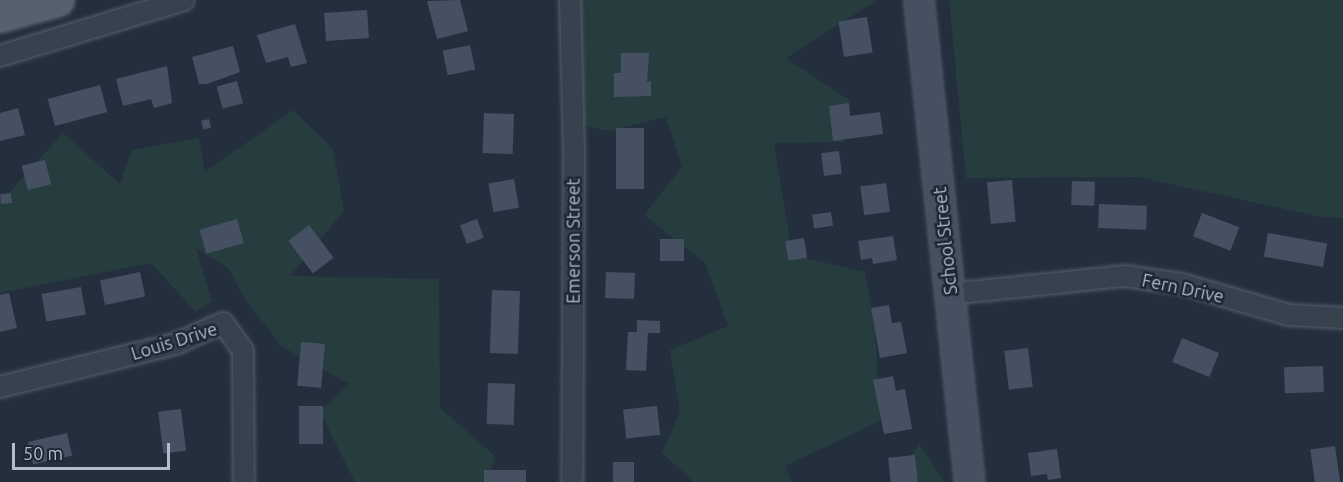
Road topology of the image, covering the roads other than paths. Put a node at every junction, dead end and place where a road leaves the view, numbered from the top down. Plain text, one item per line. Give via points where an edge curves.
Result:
1 (58, 0) edge
2 (184, 0) edge
3 (570, 0) edge
4 (919, 0) edge
5 (0, 16) edge
6 (0, 56) edge
7 (950, 294) junction
8 (1343, 318) edge
9 (0, 387) edge
10 (244, 482) edge
11 (572, 482) edge
12 (970, 482) edge

1 - 5 main road
2 - 6 street
3 - 11 street, Emerson Street via 574,148
4 - 7 main road, School Street
7 - 8 street, Fern Drive via 1125,276 1182,284 1289,315
7 - 12 main road, School Street
9 - 10 street, Louis Drive via 175,344 223,323 243,351

